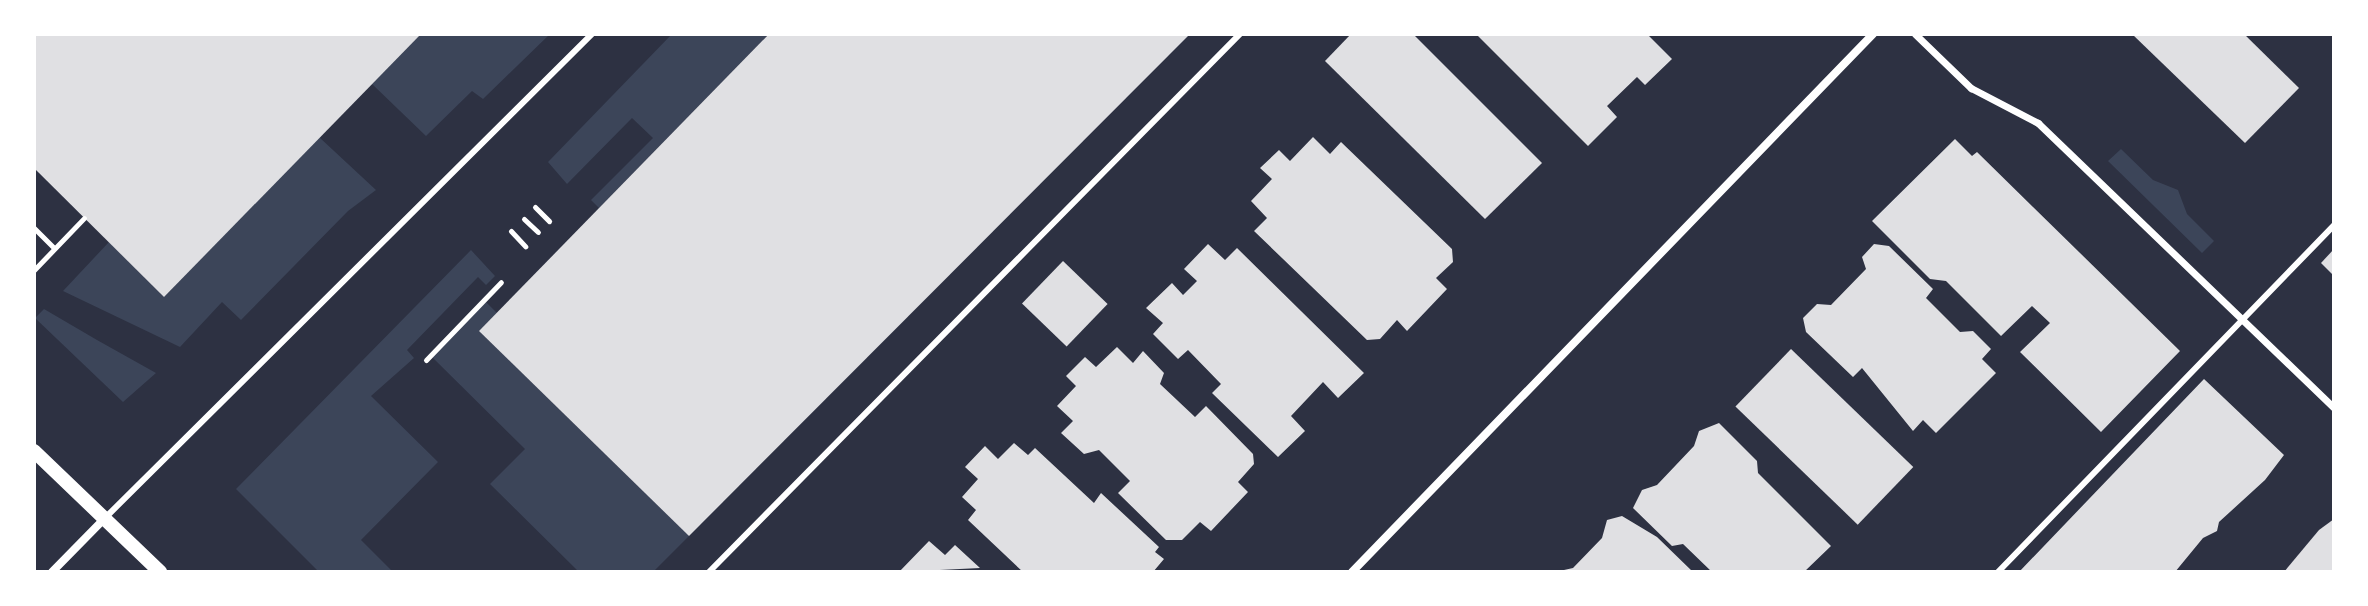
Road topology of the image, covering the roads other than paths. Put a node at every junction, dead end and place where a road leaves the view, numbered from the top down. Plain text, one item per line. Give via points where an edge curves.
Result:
1 (592, 34) edge
2 (1240, 34) edge
3 (1873, 34) edge
4 (1915, 34) edge
5 (2334, 225) edge
6 (2242, 320) junction
7 (2334, 408) edge
8 (34, 451) edge
9 (105, 518) junction
10 (52, 572) edge
11 (160, 572) edge
12 (709, 572) edge
13 (1352, 572) edge
14 (1998, 572) edge

1 - 9 lane
2 - 12 lane
3 - 13 street
4 - 6 street via 1971,88 2038,123
5 - 6 lane
6 - 7 street
6 - 14 lane
8 - 9 street
9 - 10 street
9 - 11 street

